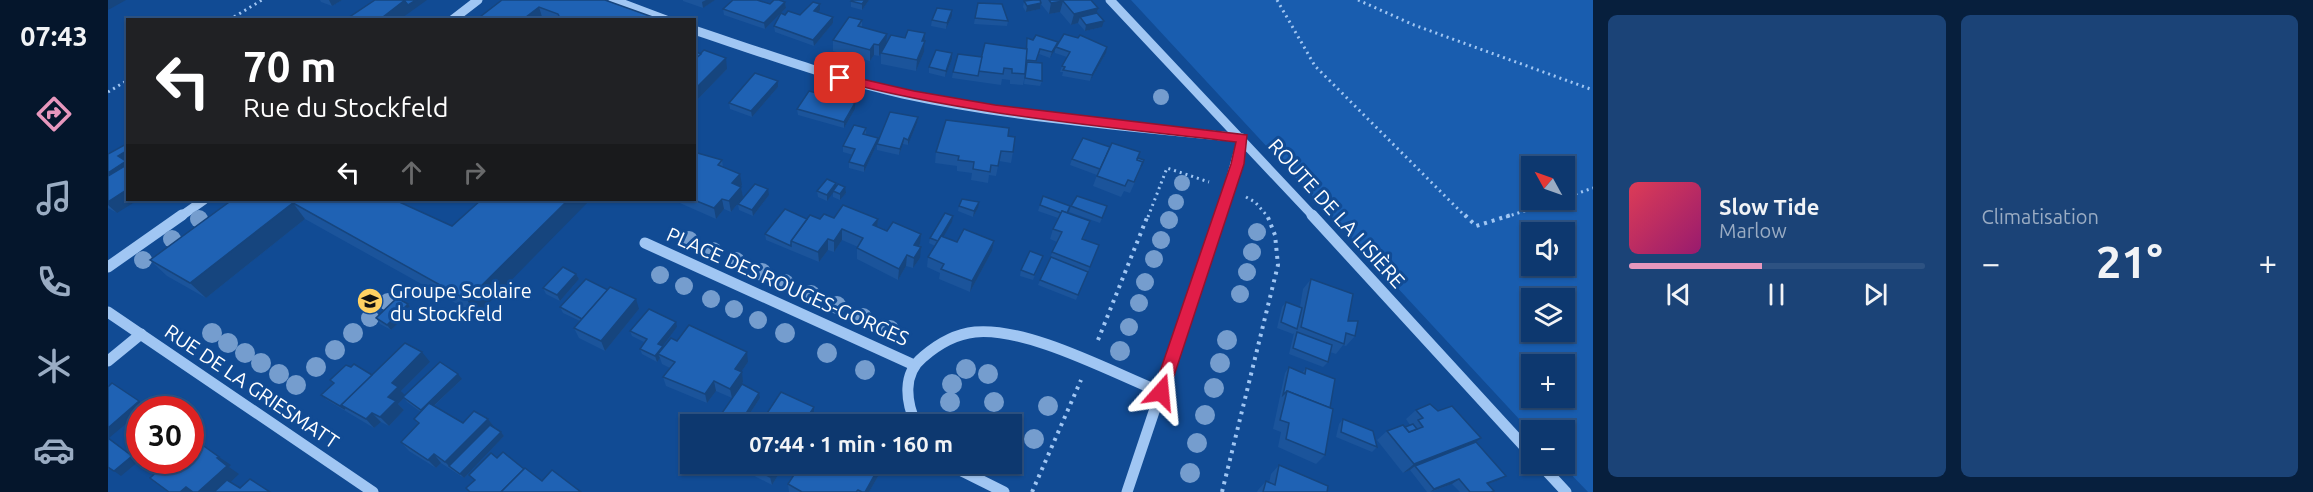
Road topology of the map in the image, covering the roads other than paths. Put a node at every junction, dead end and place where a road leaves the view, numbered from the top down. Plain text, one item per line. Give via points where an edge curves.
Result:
1 (478, 0) edge
2 (613, 0) edge
3 (1110, 0) edge
4 (455, 18) edge
5 (661, 18) edge
6 (696, 31) edge
7 (1242, 138) junction
8 (203, 201) edge
9 (645, 243) dead end
10 (108, 267) edge
11 (108, 312) edge
12 (141, 334) junction
13 (108, 361) edge
14 (914, 365) junction
15 (1161, 392) junction
16 (911, 414) edge
17 (1521, 443) edge
18 (968, 474) edge
19 (1549, 474) edge
20 (373, 492) edge
21 (1004, 492) edge
22 (1127, 492) edge
23 (1566, 492) edge

1 - 4 street
2 - 5 street
3 - 7 street, ROUTE DE LA LISIÈRE
6 - 7 street via 824,73 906,93 1016,112
7 - 15 street via 1238,164
7 - 17 street, ROUTE DE LA LISIÈRE
8 - 10 street
9 - 14 street, PLACE DES ROUGES-GORGES
11 - 12 street, RUE DE LA GRIESMATT
12 - 13 street
12 - 20 street, RUE DE LA GRIESMATT
14 - 15 street, PLACE DES ROUGES-GORGES via 931,348 953,337 997,331 1022,336
14 - 16 street, PLACE DES ROUGES-GORGES via 907,386
15 - 22 street
18 - 21 street
19 - 23 street

